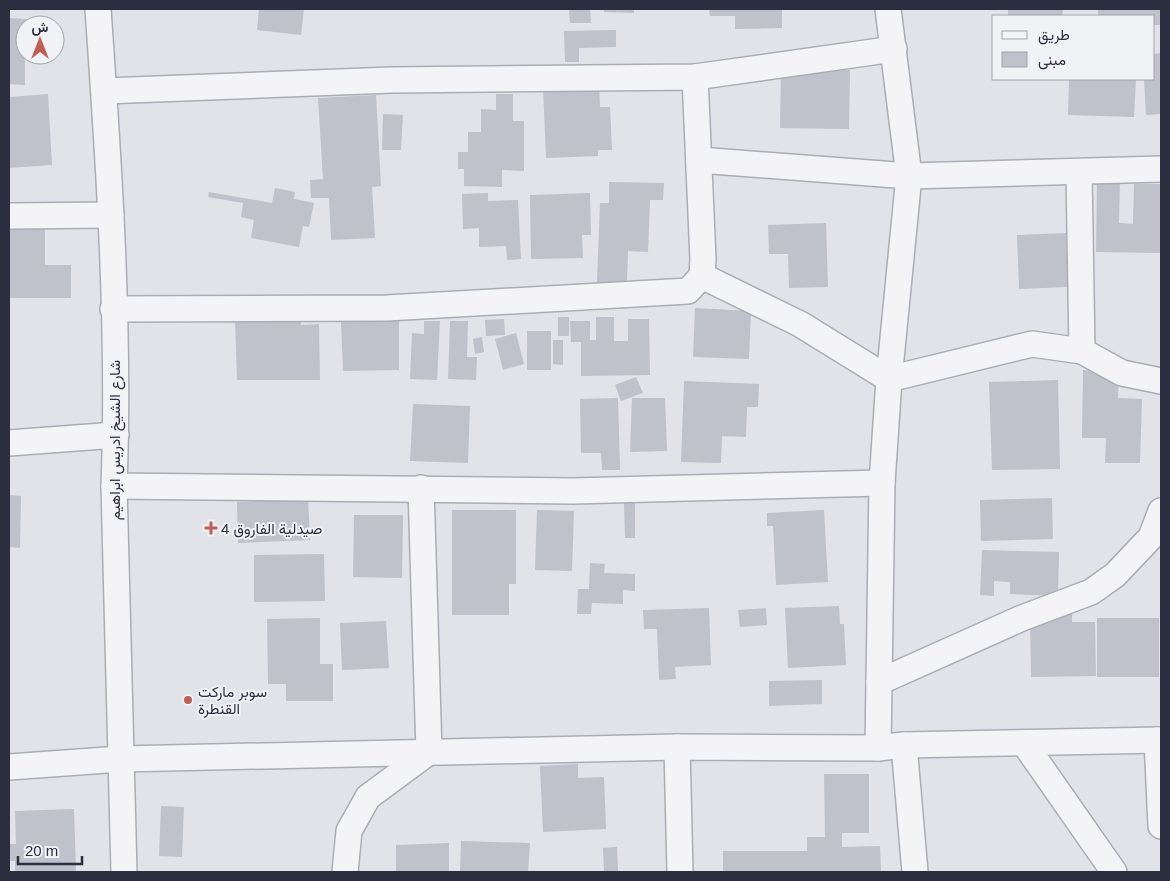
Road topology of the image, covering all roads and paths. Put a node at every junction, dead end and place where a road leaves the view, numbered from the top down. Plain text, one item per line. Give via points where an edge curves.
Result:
1 (98, 9) edge
2 (888, 9) edge
3 (894, 49) junction
4 (695, 77) junction
5 (104, 91) junction
6 (699, 160) junction
7 (1161, 169) edge
8 (1079, 172) junction
9 (909, 176) junction
10 (111, 215) junction
11 (9, 216) edge
12 (702, 276) junction
13 (112, 309) junction
14 (1082, 351) junction
15 (889, 379) junction
16 (1161, 381) edge
17 (116, 435) junction
18 (9, 443) edge
19 (882, 483) junction
20 (114, 486) junction
21 (421, 488) junction
22 (1161, 511) edge
23 (879, 682) junction
24 (1159, 740) edge
25 (1024, 743) junction
26 (904, 745) junction
27 (677, 747) junction
28 (878, 748) junction
29 (429, 752) junction
30 (121, 758) junction
31 (9, 767) edge
32 (1161, 826) edge
33 (124, 872) edge
34 (345, 872) edge
35 (680, 872) edge
36 (915, 872) edge
37 (1114, 872) edge

1 - 5 street, شارع الشيخ ادريس ابراهيم
2 - 3 street
3 - 4 street
3 - 9 street
4 - 5 street via 392,80
4 - 6 street
5 - 10 street, شارع الشيخ ادريس ابراهيم
6 - 9 street
6 - 12 street
7 - 8 street
8 - 9 street
8 - 14 street
9 - 15 street
10 - 11 street
10 - 13 street, شارع الشيخ ادريس ابراهيم
12 - 13 street via 688,291 426,306
12 - 15 street via 800,324
13 - 17 street, شارع الشيخ ادريس ابراهيم
14 - 15 street via 1032,344
14 - 16 street via 1122,373
15 - 19 street
17 - 18 street
17 - 20 street, شارع الشيخ ادريس ابراهيم
19 - 21 street via 573,491
19 - 23 street
20 - 21 street
20 - 30 street, شارع الشيخ ادريس ابراهيم
21 - 29 street
22 - 23 street via 1150,537 1115,575 1091,592 1022,618
23 - 28 street
24 - 25 street
24 - 32 street
25 - 26 street
25 - 37 street
26 - 28 street
26 - 36 street
27 - 28 street
27 - 29 street
27 - 35 street
29 - 30 street
29 - 34 street via 368,798 349,831
30 - 31 street
30 - 33 street, شارع الشيخ ادريس ابراهيم

